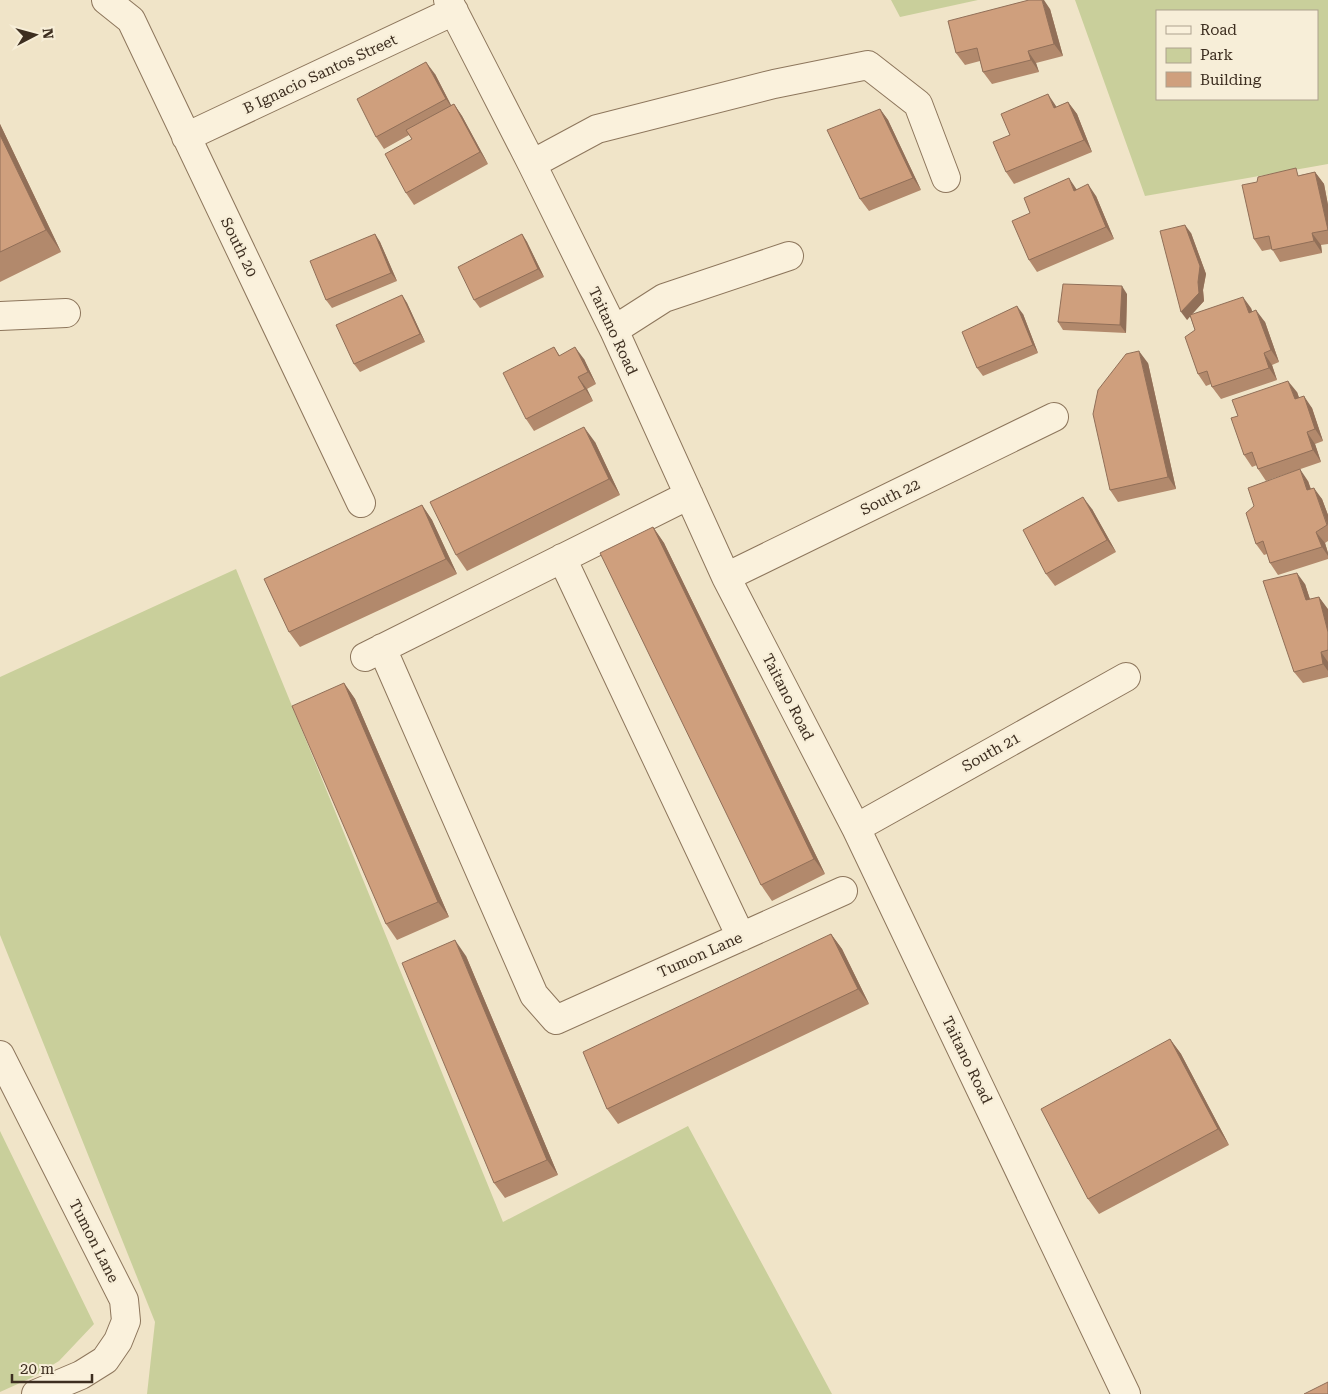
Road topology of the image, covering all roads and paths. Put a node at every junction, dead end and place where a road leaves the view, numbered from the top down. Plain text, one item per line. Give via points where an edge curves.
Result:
1 (106, 0) edge
2 (451, 6) edge
3 (186, 137) junction
4 (532, 164) junction
5 (946, 178) dead end
6 (790, 256) dead end
7 (66, 313) dead end
8 (0, 316) edge
9 (614, 330) junction
10 (1054, 417) dead end
11 (689, 495) junction
12 (361, 503) dead end
13 (562, 558) junction
14 (726, 577) junction
15 (1126, 677) dead end
16 (856, 828) junction
17 (843, 890) dead end
18 (741, 937) junction
19 (0, 1055) edge
20 (36, 1394) edge
21 (1126, 1394) edge

1 - 3 street, South 20 via 131,20
2 - 3 street, B Ignacio Santos Street
2 - 4 street, Taitano Road
3 - 12 street, South 20
4 - 5 street via 597,129 774,84 868,65 918,104
4 - 9 street, Taitano Road
6 - 9 street via 664,298
7 - 8 street
9 - 11 street, Taitano Road
10 - 14 street, South 22
11 - 13 street
11 - 14 street, Taitano Road
13 - 18 street
13 - 18 street, Tumon Lane via 374,653 534,995 556,1020
14 - 16 street, Taitano Road
15 - 16 street, South 21
16 - 21 street, Taitano Road
17 - 18 street, Tumon Lane
19 - 20 street, Tumon Lane via 124,1300 126,1321 105,1360 81,1375

